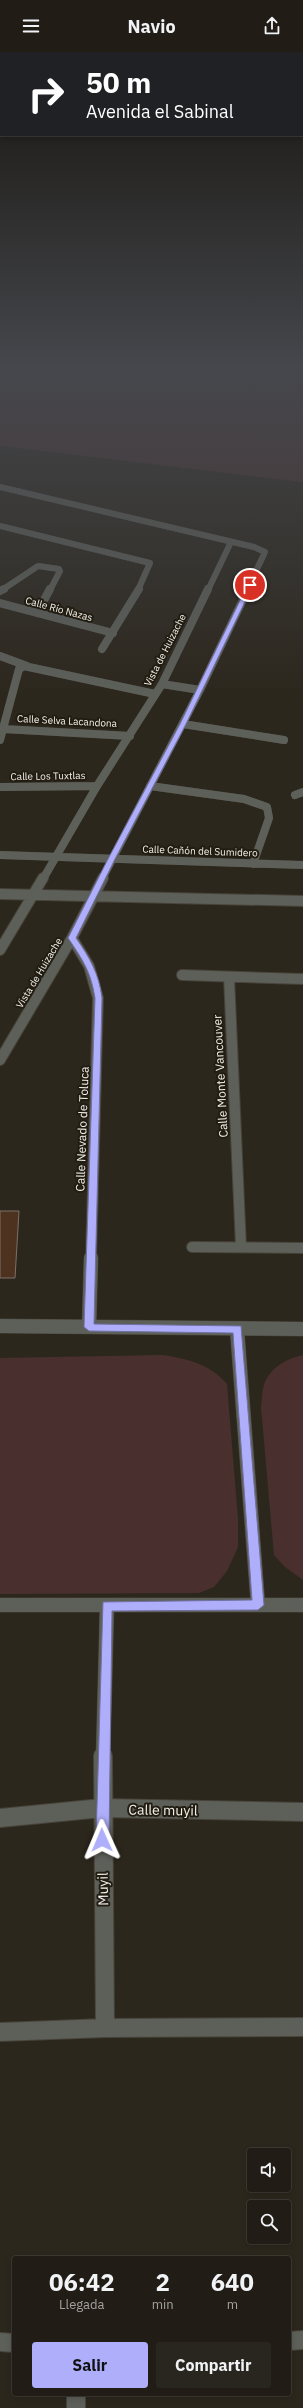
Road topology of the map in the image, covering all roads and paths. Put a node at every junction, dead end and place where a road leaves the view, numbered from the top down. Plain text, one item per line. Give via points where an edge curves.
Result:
1 (0, 487) edge
2 (1, 527) edge
3 (231, 542) junction
4 (0, 591) edge
5 (0, 603) edge
6 (37, 613) junction
7 (113, 633) junction
8 (102, 649) dead end
9 (0, 656) edge
10 (24, 666) junction
11 (162, 684) junction
12 (200, 690) junction
13 (155, 694) junction
14 (183, 724) junction
15 (3, 729) junction
16 (130, 736) junction
17 (0, 740) edge
18 (284, 740) dead end
19 (97, 786) junction
20 (150, 786) junction
21 (0, 787) edge
22 (0, 856) edge
23 (54, 857) junction
24 (111, 859) junction
25 (253, 864) junction
26 (303, 865) edge
27 (0, 894) edge
28 (34, 896) junction
29 (92, 896) junction
30 (303, 901) edge
31 (72, 938) junction
32 (0, 950) edge
33 (182, 975) dead end
34 (229, 977) junction
35 (303, 979) edge
36 (0, 1060) edge
37 (192, 1247) dead end
38 (241, 1247) junction
39 (303, 1248) edge
40 (0, 1326) edge
41 (89, 1327) junction
42 (237, 1329) junction
43 (303, 1329) edge
44 (0, 1605) edge
45 (258, 1605) junction
46 (303, 1605) edge
47 (107, 1606) junction
48 (102, 1808) junction
49 (303, 1812) edge
50 (0, 1818) edge
51 (303, 2027) edge
52 (105, 2028) junction
53 (0, 2032) edge
54 (303, 2340) edge
55 (291, 2341) edge
56 (0, 2342) edge
57 (12, 2342) edge
58 (76, 2396) edge
59 (76, 2408) edge

1 - 3 street
2 - 7 street via 150,563 143,582
3 - 11 street, Vista de Huizache
3 - 12 street, Vista de Huizache via 265,552
4 - 6 street via 36,567 43,565 59,569
5 - 6 street, Calle Río Nazas
6 - 7 street, Calle Río Nazas
7 - 8 street
9 - 10 street
10 - 13 street
10 - 15 street via 19,669
11 - 12 street
11 - 13 street, Vista de Huizache
12 - 14 street, Vista de Huizache
13 - 16 street, Vista de Huizache
14 - 18 street
14 - 20 street, Vista de Huizache
15 - 16 street, Calle Selva Lacandona
15 - 17 street
16 - 19 street, Vista de Huizache
19 - 21 street, Calle Los Tuxtlas
19 - 23 street, Vista de Huizache
20 - 24 street, Vista de Huizache
20 - 25 street via 259,803 269,811 269,818
22 - 23 street, Calle Cañón del Sumidero
23 - 24 street, Calle Cañón del Sumidero
23 - 28 street, Vista de Huizache
24 - 25 street, Calle Cañón del Sumidero
24 - 29 street, Vista de Huizache
25 - 26 street, Calle Cañón del Sumidero
27 - 28 street
28 - 29 street
28 - 32 street, Vista de Huizache
29 - 30 street
29 - 31 street, Vista de Huizache
31 - 36 street, Vista de Huizache
31 - 41 street, Calle Nevado de Toluca via 88,961 96,980 98,998
33 - 34 street
34 - 35 street
34 - 38 street, Calle Monte Vancouver
37 - 38 street
38 - 39 street
40 - 41 street
41 - 42 street
42 - 43 street
42 - 45 street
44 - 47 street
45 - 46 street
45 - 47 street
47 - 48 street, Muyil
48 - 49 street, Calle muyil
48 - 50 street, Calle muyil
48 - 52 street, Muyil
51 - 52 street
52 - 53 street
54 - 55 street
56 - 57 street
58 - 59 street

